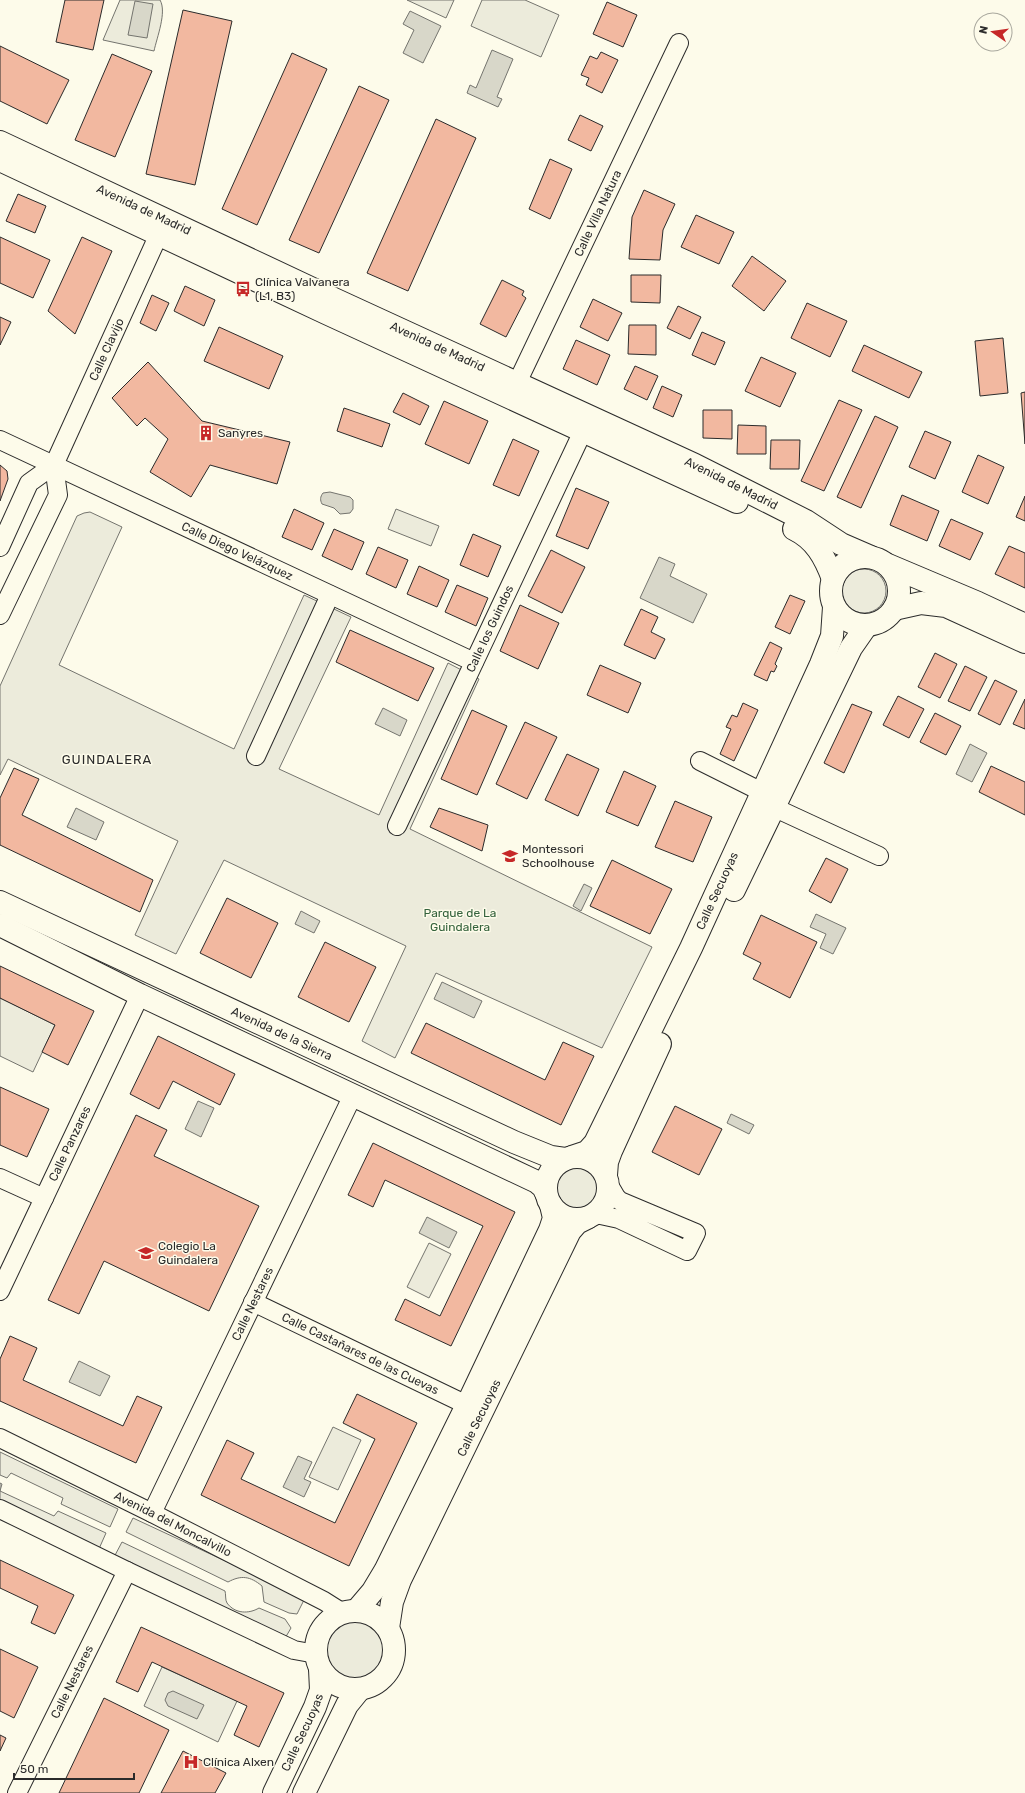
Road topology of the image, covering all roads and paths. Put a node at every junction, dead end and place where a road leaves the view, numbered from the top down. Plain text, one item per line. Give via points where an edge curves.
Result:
1 (679, 43) dead end
2 (0, 142) edge
3 (0, 160) edge
4 (159, 234) junction
5 (516, 383) junction
6 (583, 431) junction
7 (0, 440) edge
8 (54, 465) junction
9 (0, 547) edge
10 (879, 561) junction
11 (833, 579) junction
12 (330, 595) junction
13 (834, 607) junction
14 (894, 609) junction
15 (0, 615) edge
16 (867, 625) junction
17 (1025, 625) edge
18 (1025, 642) edge
19 (474, 662) junction
20 (256, 756) dead end
21 (700, 761) dead end
22 (768, 800) junction
23 (397, 826) dead end
24 (879, 856) dead end
25 (0, 902) edge
26 (0, 926) edge
27 (140, 995) junction
28 (353, 1095) junction
29 (569, 1158) junction
30 (0, 1178) edge
31 (608, 1180) junction
32 (44, 1198) junction
33 (548, 1199) junction
34 (592, 1216) junction
35 (0, 1291) edge
36 (253, 1302) junction
37 (467, 1405) junction
38 (0, 1438) edge
39 (0, 1509) edge
40 (152, 1513) junction
41 (127, 1572) junction
42 (349, 1612) junction
43 (388, 1628) junction
44 (318, 1661) junction
45 (360, 1689) junction
46 (17, 1793) edge
47 (274, 1793) edge
48 (304, 1793) edge

1 - 5 street, Calle Villa Natura
2 - 5 main road, Avenida de Madrid
3 - 4 main road, Avenida de Madrid
4 - 6 main road, Avenida de Madrid
4 - 8 street, Calle Clavijo
5 - 10 main road, Avenida de Madrid via 695,465 800,518 841,544
6 - 11 main road, Avenida de Madrid via 803,533 818,547
6 - 19 street, Calle los Guindos
7 - 8 street, Calle Diego Velázquez
8 - 9 street, Calle Clavijo via 30,483
8 - 12 street, Calle Diego Velázquez
8 - 15 street via 58,495
10 - 11 main road via 857,558 844,564
10 - 14 main road via 895,575 899,586
10 - 17 main road, Avenida de Madrid
11 - 13 main road via 830,588
12 - 19 street, Calle Diego Velázquez
12 - 20 street
13 - 16 main road via 848,621 857,625
13 - 22 main road, Calle Secuoyas via 832,636
14 - 16 main road via 878,623
14 - 18 main road via 921,603 946,606
16 - 22 main road, Calle Secuoyas via 851,648
19 - 23 street, Calle los Guindos
21 - 22 street
22 - 24 street
22 - 29 main road, Calle Secuoyas via 691,948 602,1129 587,1152
22 - 31 main road, Calle Secuoyas via 611,1151 607,1162
25 - 29 main road, Avenida de la Sierra via 514,1142 551,1157
26 - 27 main road
27 - 28 main road
27 - 32 street, Calle Panzares
28 - 33 main road via 537,1182 543,1187
28 - 36 street, Calle Nestares
29 - 31 main road via 582,1157 592,1160 600,1166
29 - 33 main road via 556,1164 550,1172 546,1182
30 - 32 street
31 - 34 main road via 608,1196 604,1206
31 - 34 street via 620,1201 696,1233 687,1251 619,1219
32 - 35 street, Calle Panzares
33 - 34 main road via 558,1213 566,1218 577,1220
33 - 37 main road, Calle Secuoyas via 554,1218 550,1230
34 - 43 main road, Calle Secuoyas via 577,1223 570,1231 400,1580 392,1602
36 - 37 street, Calle Castañares de las Cuevas
36 - 40 street, Calle Nestares
37 - 42 main road, Calle Secuoyas via 385,1571 373,1591
38 - 40 street, Avenida del Moncalvillo
39 - 41 street
40 - 42 street, Avenida del Moncalvillo
41 - 44 street
41 - 46 street, Calle Nestares
42 - 43 main road via 368,1613
42 - 44 main road via 331,1619 322,1628 317,1640
43 - 45 main road via 393,1639 394,1651 387,1674 378,1682
44 - 45 main road via 327,1678 337,1685 348,1689
44 - 47 main road, Calle Secuoyas via 321,1690
45 - 48 main road via 347,1705

